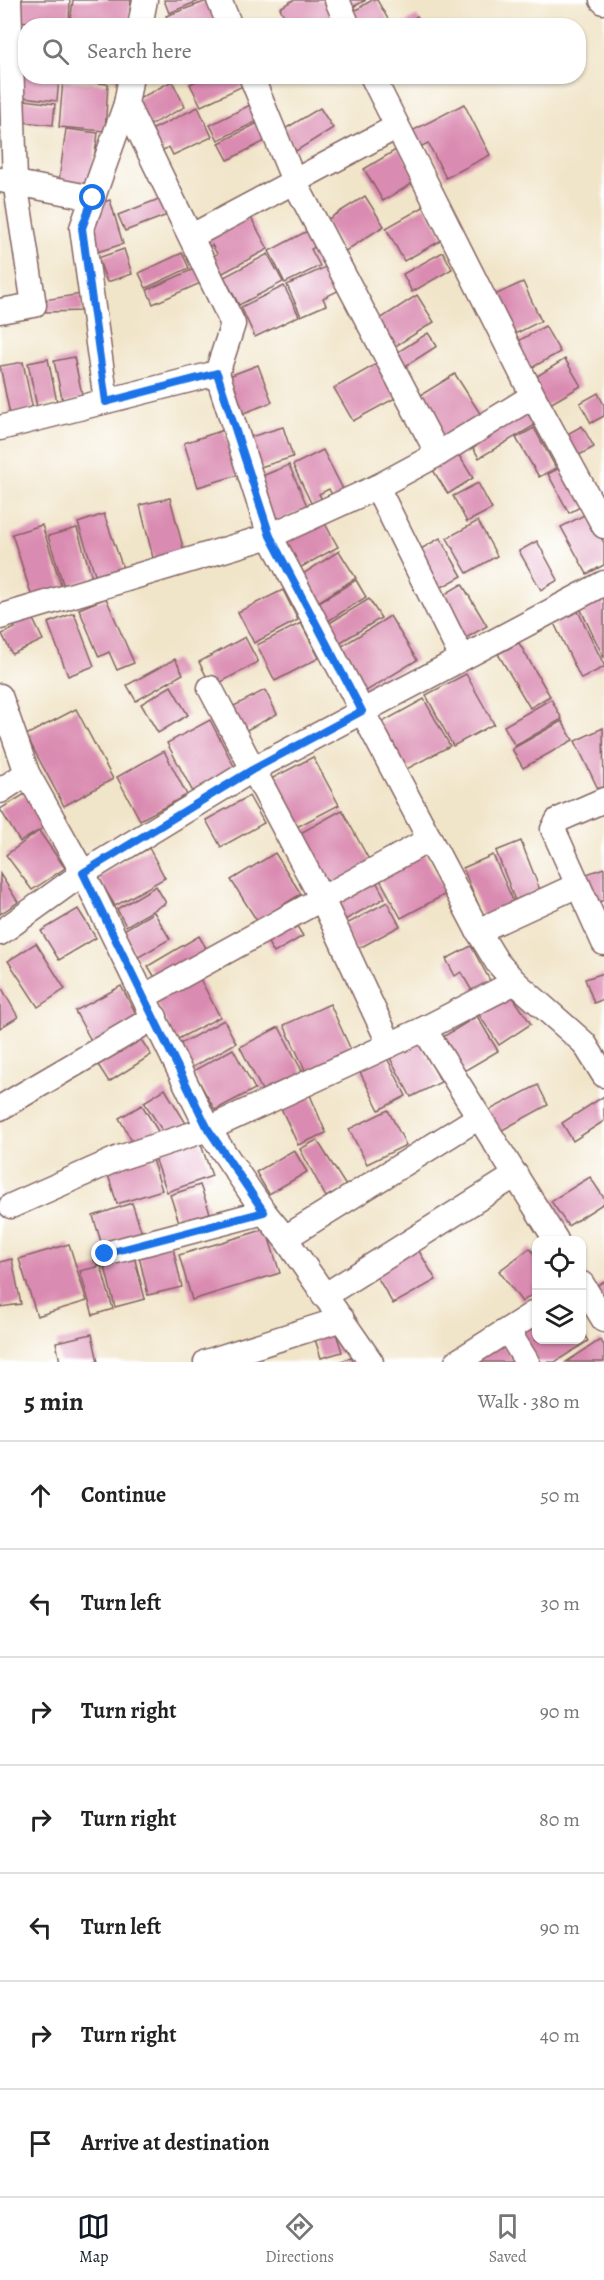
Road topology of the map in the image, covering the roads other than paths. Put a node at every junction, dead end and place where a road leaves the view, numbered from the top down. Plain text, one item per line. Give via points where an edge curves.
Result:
1 (9, 0) edge
2 (145, 0) edge
3 (219, 0) edge
4 (337, 0) edge
5 (142, 18) edge
6 (227, 18) edge
7 (345, 18) edge
8 (130, 84) edge
9 (254, 84) edge
10 (376, 84) edge
11 (126, 104) junction
12 (396, 127) junction
13 (7, 180) edge
14 (294, 181) junction
15 (93, 198) junction
16 (192, 236) junction
17 (0, 311) edge
18 (217, 373) junction
19 (532, 396) junction
20 (106, 402) junction
21 (0, 428) edge
22 (438, 454) junction
23 (377, 487) junction
24 (604, 526) edge
25 (270, 536) junction
26 (604, 583) edge
27 (0, 617) edge
28 (462, 658) junction
29 (210, 688) dead end
30 (0, 696) edge
31 (362, 711) junction
32 (252, 770) junction
33 (27, 773) junction
34 (0, 791) edge
35 (604, 800) edge
36 (430, 839) junction
37 (83, 873) junction
38 (578, 885) junction
39 (322, 899) junction
40 (478, 931) junction
41 (0, 933) edge
42 (604, 944) edge
43 (515, 982) junction
44 (150, 1006) junction
45 (424, 1029) junction
46 (390, 1045) junction
47 (604, 1075) edge
48 (0, 1108) edge
49 (479, 1117) junction
50 (208, 1129) junction
51 (516, 1175) junction
52 (11, 1206) dead end
53 (264, 1212) junction
54 (554, 1236) edge
55 (285, 1239) junction
56 (105, 1254) dead end
57 (586, 1290) edge
58 (324, 1296) junction
59 (532, 1315) edge
60 (342, 1319) junction
61 (604, 1320) edge
62 (508, 1331) junction
63 (206, 1362) edge
64 (372, 1362) edge
65 (457, 1362) edge
66 (527, 1362) edge

1 - 13 street
2 - 5 street
3 - 6 street
4 - 7 street
8 - 11 street
9 - 14 street
10 - 12 street
11 - 15 street
11 - 16 street
12 - 14 street
12 - 19 street
13 - 15 street
13 - 17 street via 34,305
14 - 16 street
14 - 22 street
15 - 20 street via 82,228
16 - 18 street via 233,324
18 - 20 street
18 - 25 street
19 - 22 street
19 - 24 street
20 - 21 street
22 - 23 street
23 - 25 street
23 - 28 street
25 - 27 street
25 - 31 street
26 - 28 street
28 - 31 street
29 - 32 street
30 - 33 street
31 - 32 street
31 - 36 street
32 - 37 street
32 - 39 street
33 - 34 street
33 - 37 street
35 - 38 street via 558,820 553,829
36 - 39 street
36 - 40 street
37 - 41 street
37 - 44 street
38 - 40 street
38 - 42 street
39 - 44 street
39 - 46 street
40 - 43 street
43 - 45 street
43 - 47 street via 584,1043
44 - 48 street
44 - 50 street
45 - 46 street
45 - 49 street
46 - 50 street
49 - 51 street
49 - 55 street
50 - 52 street via 119,1158
50 - 53 street
51 - 54 street
51 - 58 street
53 - 55 street
53 - 56 street
55 - 58 street
57 - 61 street
58 - 60 street
59 - 62 street
60 - 63 street
60 - 64 street
62 - 65 street
62 - 66 street

